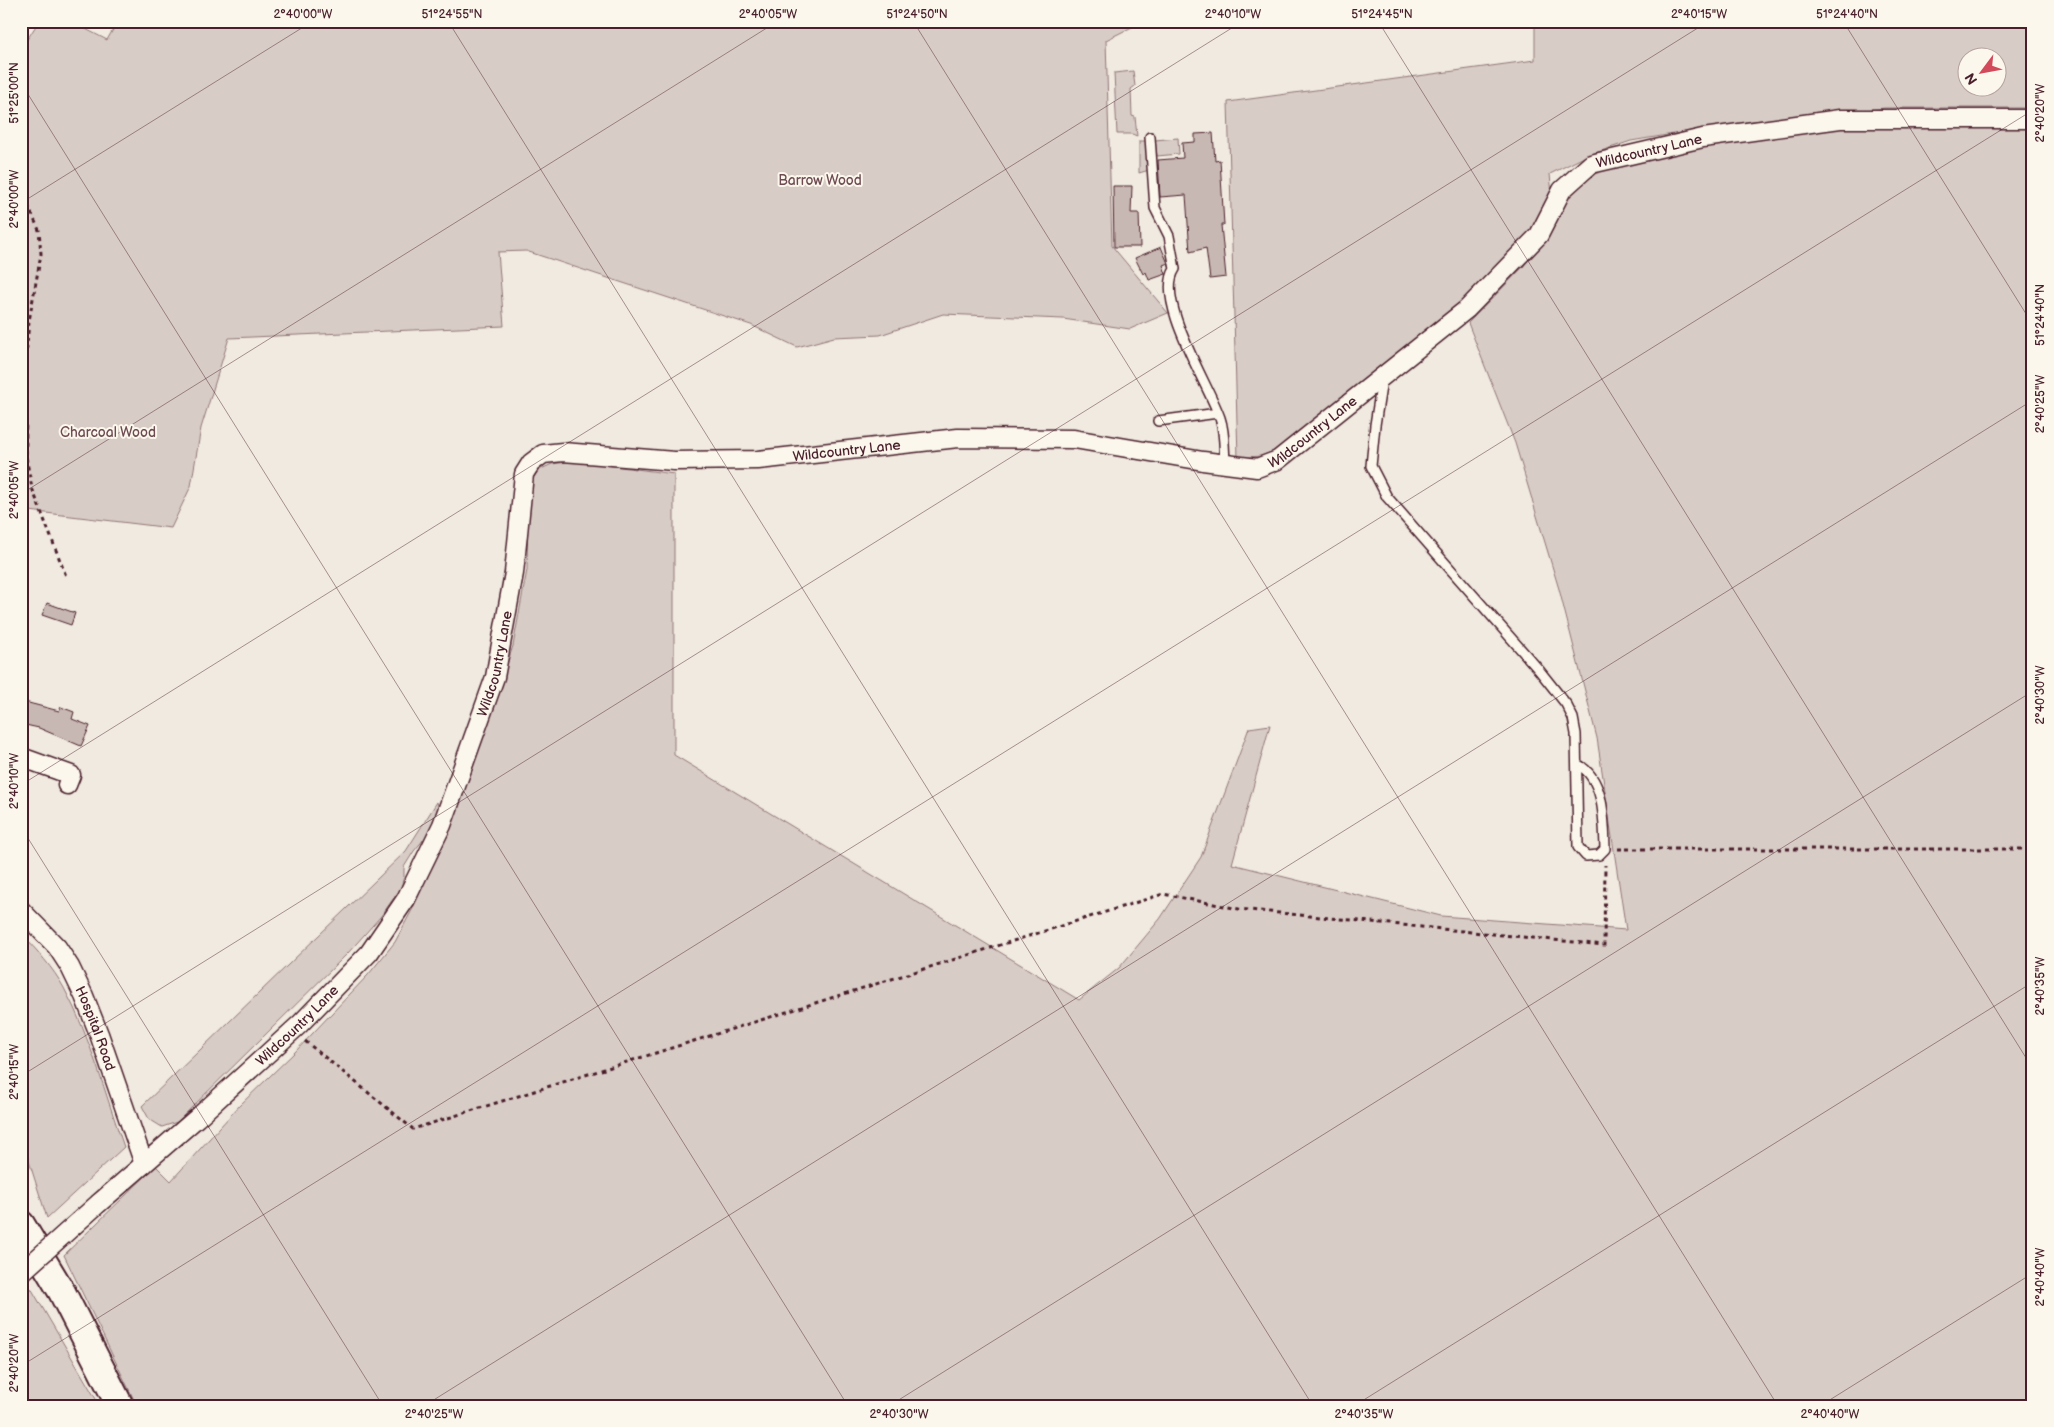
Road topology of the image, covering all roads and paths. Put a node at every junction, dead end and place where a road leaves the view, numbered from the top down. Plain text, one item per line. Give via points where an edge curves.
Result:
1 (2033, 119) edge
2 (1150, 137) dead end
3 (21, 191) edge
4 (1382, 377) junction
5 (1218, 413) junction
6 (1158, 421) dead end
7 (1225, 464) junction
8 (66, 576) dead end
9 (21, 757) edge
10 (1577, 764) junction
11 (67, 785) dead end
12 (1606, 849) junction
13 (2033, 850) edge
14 (21, 910) edge
15 (293, 1032) junction
16 (144, 1164) junction
17 (21, 1224) edge
18 (21, 1273) edge
19 (120, 1406) edge

1 - 4 street, Wildcountry Lane via 1840,119 1702,138 1591,164 1562,190 1538,235 1467,309
2 - 5 lane via 1155,208 1168,236 1174,269 1170,276 1171,305
3 - 8 path via 39,230 41,254 29,321 25,368 26,457 32,488
4 - 7 street, Wildcountry Lane via 1278,460 1258,468
4 - 10 lane via 1372,466 1387,497 1566,704 1576,734
5 - 6 lane
5 - 7 lane
7 - 15 street, Wildcountry Lane via 1074,440 958,438 758,460 674,462 563,452 543,454 531,463 524,474 514,574 495,677 442,825 406,899 369,953
9 - 11 street via 71,775
10 - 12 lane via 1594,778
10 - 12 lane via 1578,847 1586,856
12 - 13 path
12 - 15 path via 1604,945 1239,909 1163,894 413,1129
14 - 16 street, Hospital Road via 57,947 80,989
15 - 16 street, Wildcountry Lane
16 - 18 street, Wildcountry Lane, bridge
17 - 19 main road via 62,1292

